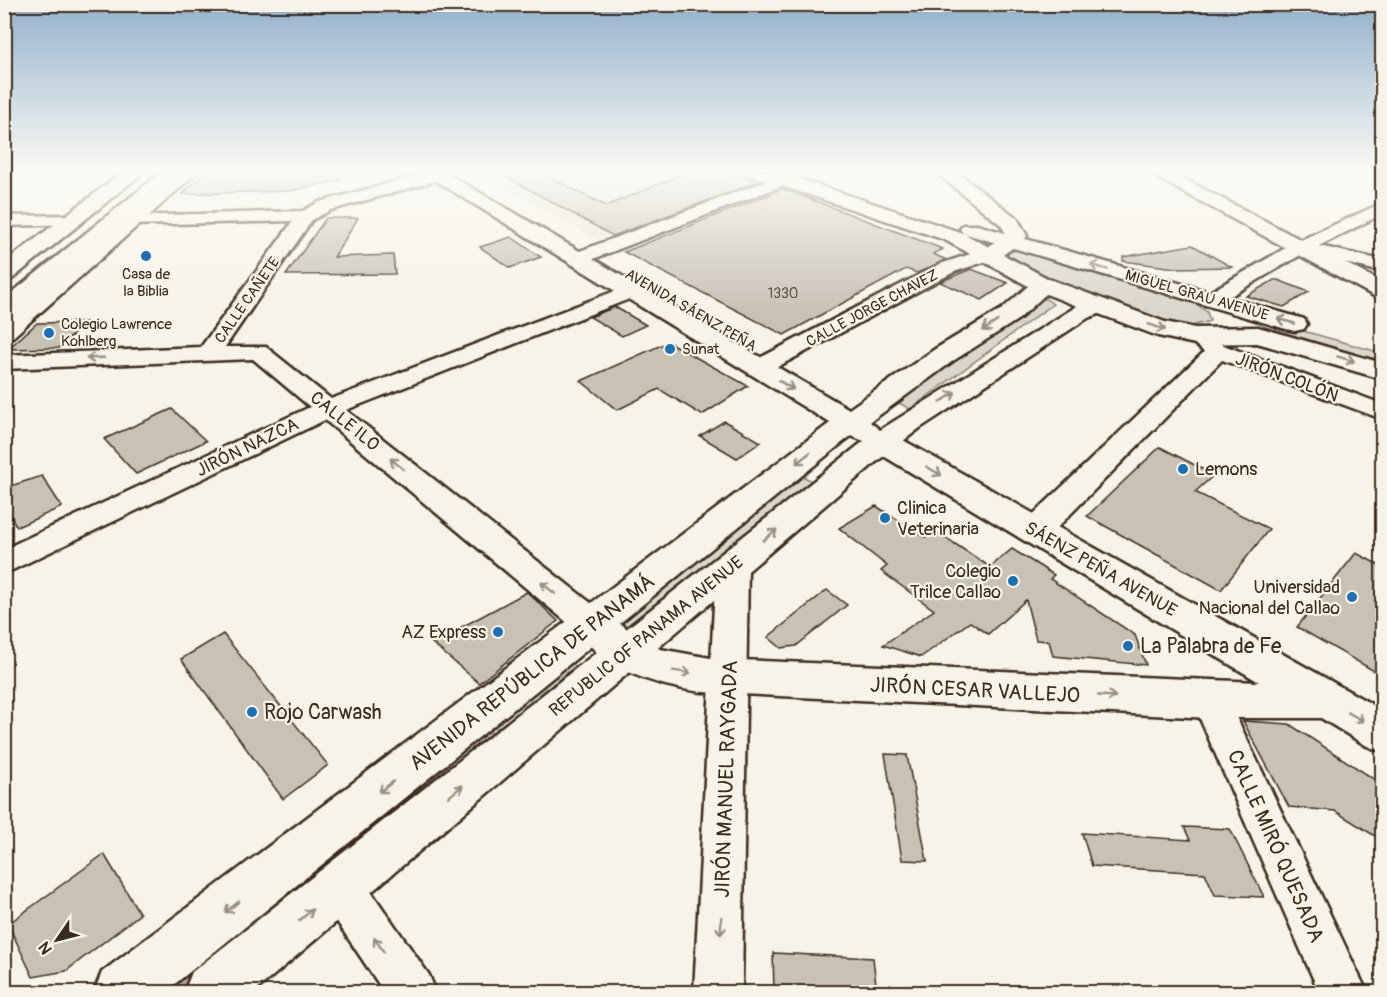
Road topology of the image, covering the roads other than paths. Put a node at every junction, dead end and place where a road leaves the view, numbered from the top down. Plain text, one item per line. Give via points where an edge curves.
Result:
1 (77, 218) edge
2 (102, 218) edge
3 (112, 218) edge
4 (135, 218) edge
5 (240, 218) edge
6 (305, 218) edge
7 (517, 218) edge
8 (682, 218) edge
9 (902, 218) edge
10 (930, 218) edge
11 (1004, 218) edge
12 (1244, 218) edge
13 (1363, 218) edge
14 (74, 220) junction
15 (132, 220) junction
16 (4, 221) edge
17 (1011, 241) junction
18 (1301, 247) junction
19 (989, 254) junction
20 (584, 256) junction
21 (1383, 266) edge
22 (1041, 284) junction
23 (1383, 291) edge
24 (12, 292) edge
25 (630, 292) junction
26 (1210, 300) junction
27 (1099, 306) junction
28 (226, 329) junction
29 (4, 332) edge
30 (1223, 343) junction
31 (1383, 349) edge
32 (258, 352) junction
33 (208, 354) junction
34 (4, 362) edge
35 (767, 364) junction
36 (1383, 370) edge
37 (329, 408) junction
38 (1383, 412) edge
39 (866, 425) junction
40 (1035, 531) junction
41 (4, 563) edge
42 (732, 566) junction
43 (610, 638) junction
44 (729, 678) junction
45 (1210, 700) junction
46 (1327, 700) junction
47 (1383, 732) edge
48 (340, 886) junction
49 (122, 993) edge
50 (212, 993) edge
51 (412, 993) edge
52 (718, 993) edge
53 (1343, 993) edge

1 - 14 main road
2 - 24 main road
3 - 24 main road
4 - 15 main road
5 - 15 street
6 - 28 street, CALLE CAÑETE
7 - 20 main road, AVENIDA SÁENZ PEÑA
8 - 20 street
9 - 19 main road, MIGUEL GRAU AVENUE
10 - 17 main road, MIGUEL GRAU AVENUE
11 - 17 main road via 1017,236
12 - 18 main road
13 - 18 street
14 - 16 street
14 - 24 main road
15 - 29 main road
17 - 19 main road
26 -> 17 main road, MIGUEL GRAU AVENUE
18 - 21 street
18 - 23 main road
18 - 26 street
19 - 22 main road, MIGUEL GRAU AVENUE
19 - 35 street, CALLE JORGE CHAVEZ via 947,268
20 - 25 main road
20 - 35 main road, AVENIDA SÁENZ PEÑA
22 - 27 main road, MIGUEL GRAU AVENUE
22 -> 39 main road, AVENIDA REPÚBLICA DE PANAMÁ via 1016,308
25 - 35 main road
25 - 37 street, JIRÓN NAZCA
26 - 30 main road via 1235,318 1236,327
31 -> 26 main road, MIGUEL GRAU AVENUE
27 -> 30 main road, MIGUEL GRAU AVENUE via 1158,328
39 -> 27 main road, REPUBLIC OF PANAMA AVENUE
28 - 32 street, CALLE ILO
28 - 33 street, CALLE CAÑETE
30 -> 36 main road, MIGUEL GRAU AVENUE via 1258,335
30 - 38 street, JIRÓN COLÓN
30 - 40 street
32 - 33 street
32 - 37 street, CALLE ILO
33 -> 34 street
35 - 39 main road, AVENIDA SÁENZ PEÑA
37 - 41 street, JIRÓN NAZCA
43 -> 37 street, CALLE ILO
39 -> 40 main road, SÁENZ PEÑA AVENUE
42 -> 39 main road, REPUBLIC OF PANAMA AVENUE
39 -> 43 main road, AVENIDA REPÚBLICA DE PANAMÁ
40 - 46 main road, SÁENZ PEÑA AVENUE
42 - 43 main road, REPUBLIC OF PANAMA AVENUE
42 - 44 street, JIRÓN MANUEL RAYGADA
43 -> 44 main road, JIRÓN CESAR VALLEJO via 673,671
48 -> 43 main road, REPUBLIC OF PANAMA AVENUE
43 -> 49 main road, AVENIDA REPÚBLICA DE PANAMÁ
44 -> 45 main road, JIRÓN CESAR VALLEJO
44 -> 52 street, JIRÓN MANUEL RAYGADA
45 - 46 main road, JIRÓN CESAR VALLEJO
45 - 53 street, CALLE MIRÓ QUESADA
46 -> 47 main road, SÁENZ PEÑA AVENUE
50 -> 48 main road, REPUBLIC OF PANAMA AVENUE
51 -> 48 street

